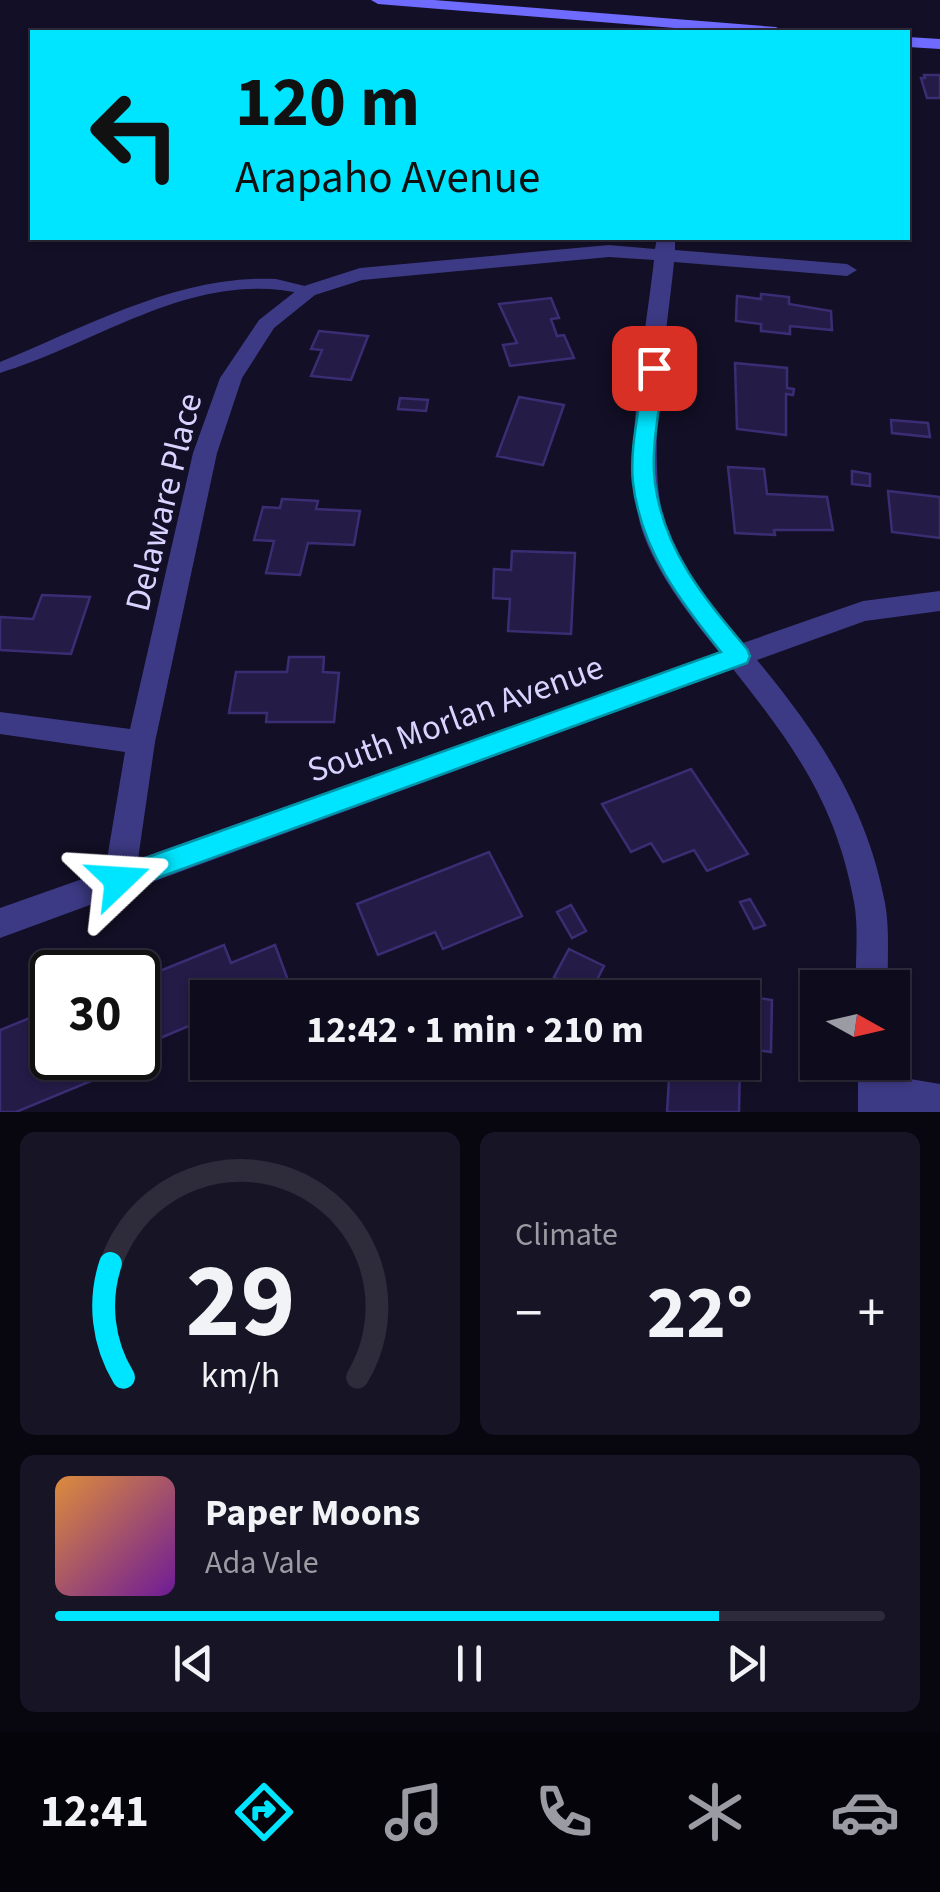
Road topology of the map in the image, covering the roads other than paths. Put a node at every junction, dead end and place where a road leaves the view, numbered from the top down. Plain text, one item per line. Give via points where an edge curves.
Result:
1 (378, 0) edge
2 (689, 29) edge
3 (718, 30) edge
4 (910, 42) edge
5 (940, 44) edge
6 (665, 246) edge
7 (847, 270) dead end
8 (308, 291) junction
9 (0, 368) edge
10 (940, 601) edge
11 (738, 656) junction
12 (0, 723) edge
13 (141, 742) junction
14 (119, 880) junction
15 (0, 923) edge
16 (872, 970) edge
17 (876, 1088) edge
18 (940, 1101) edge

1 - 2 street
2 - 3 street
4 - 5 street
6 - 7 street, Delaware Place
6 - 8 street, Delaware Place via 360,274
6 - 11 street via 644,480 656,534 683,588
8 - 9 lane via 270,283 176,299
8 - 13 street, Delaware Place via 266,324 231,378 205,453
10 - 11 street, South Morlan Avenue via 863,611
11 - 14 street, South Morlan Avenue
11 - 16 street via 804,738 845,816 870,904
12 - 13 street
13 - 14 street, Delaware Place
14 - 15 street, South Morlan Avenue
17 - 18 street

